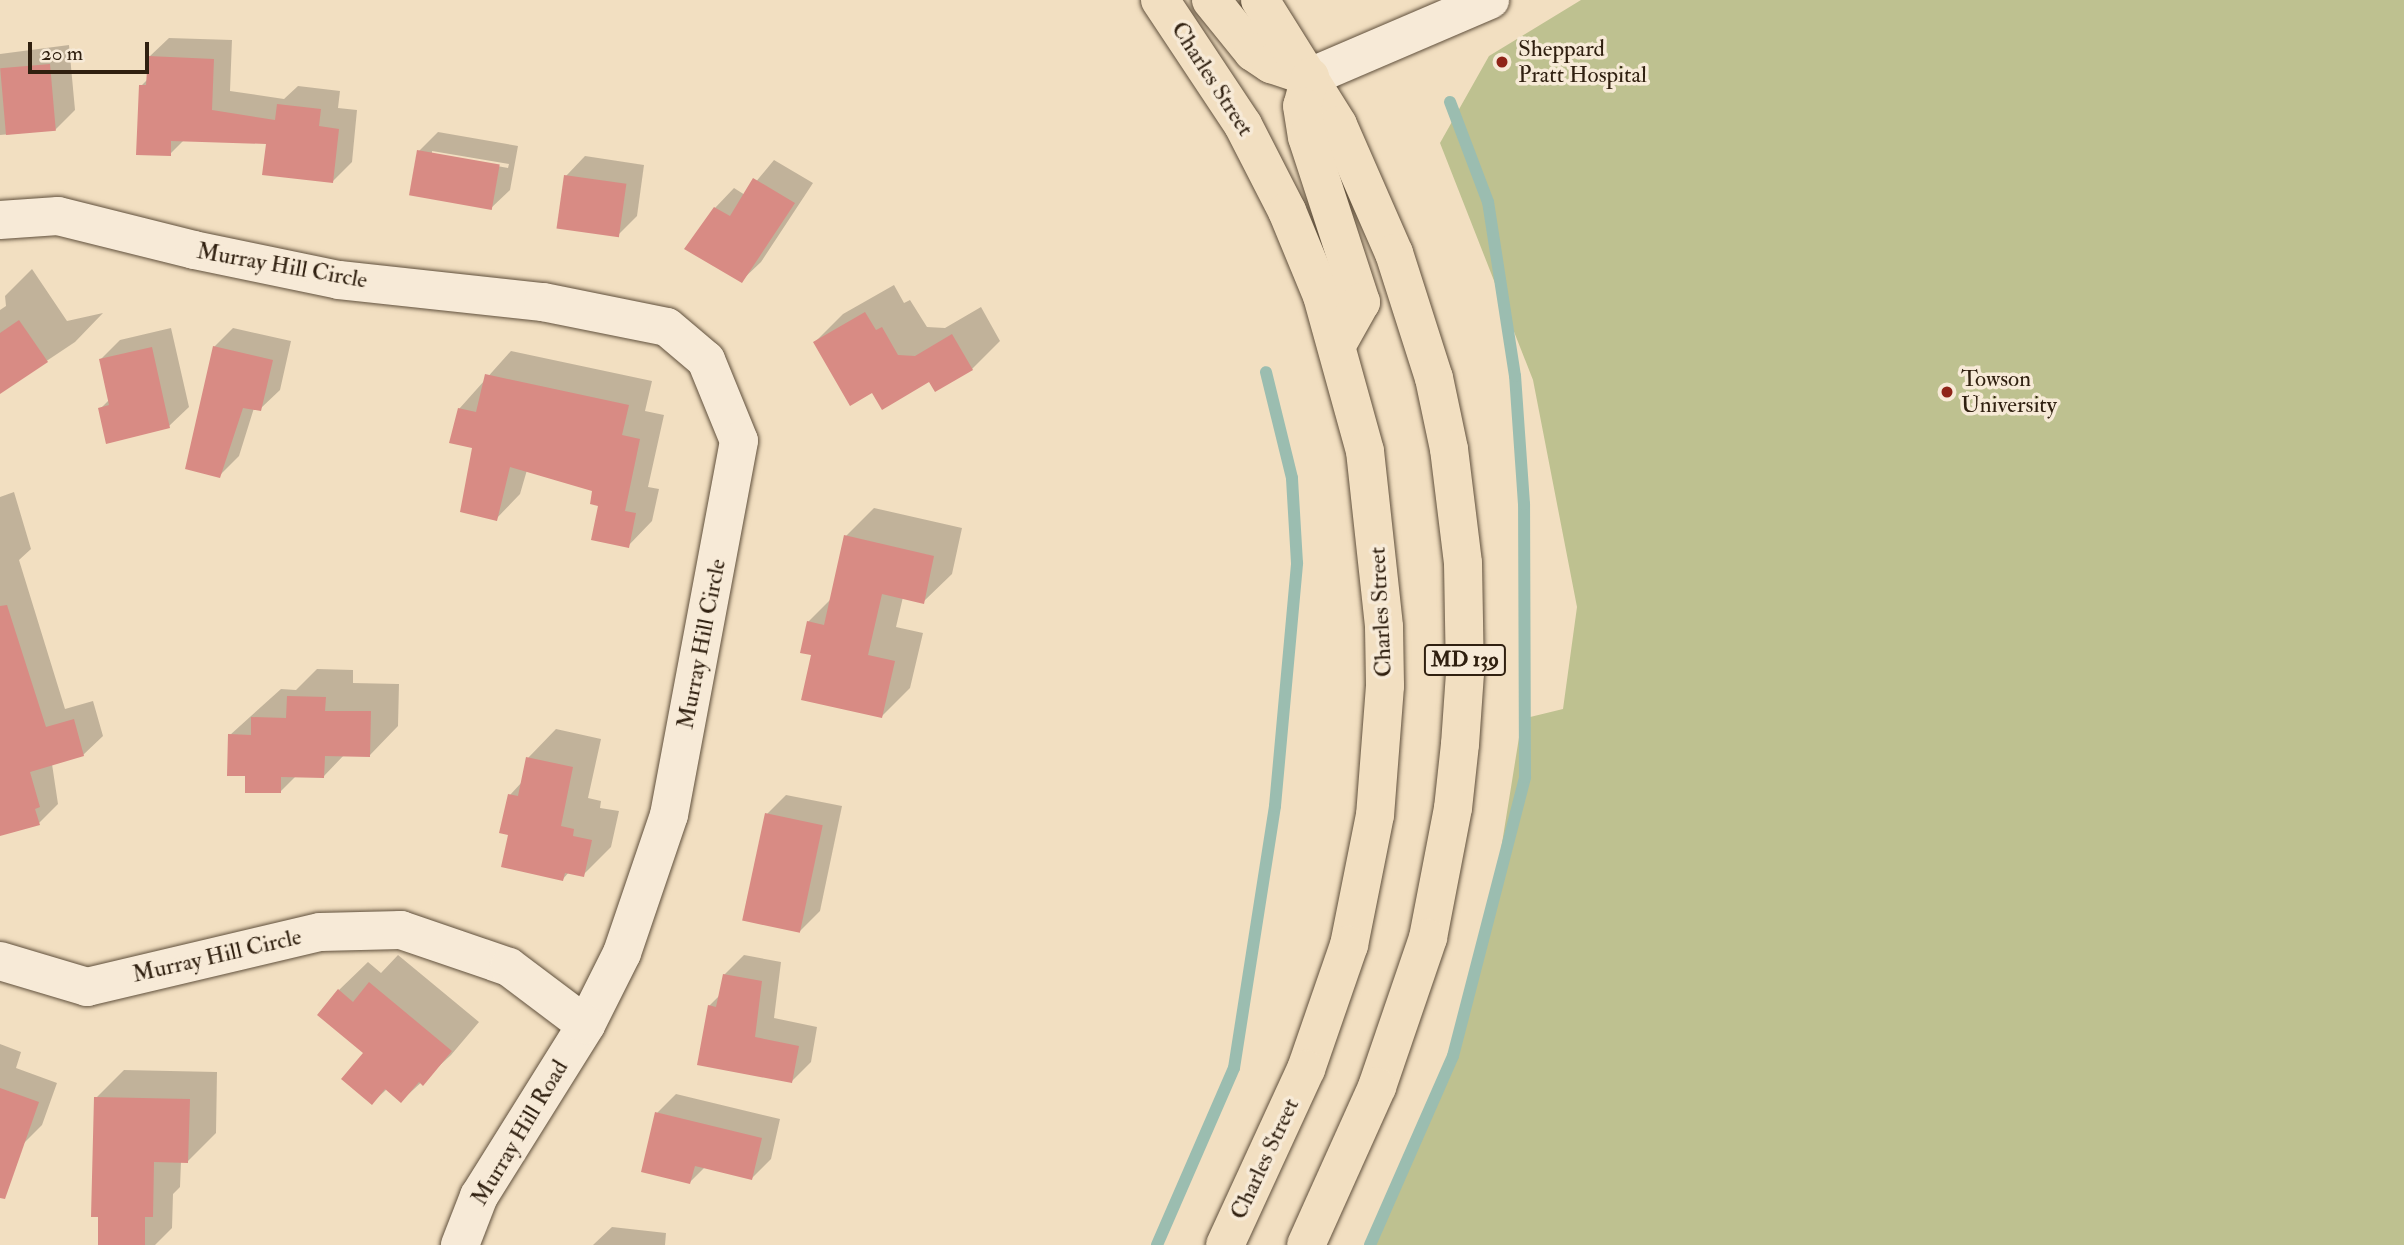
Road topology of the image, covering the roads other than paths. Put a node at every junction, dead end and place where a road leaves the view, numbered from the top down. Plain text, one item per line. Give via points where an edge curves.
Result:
1 (1160, 0) edge
2 (1211, 0) edge
3 (1261, 0) edge
4 (1490, 0) edge
5 (1310, 77) junction
6 (0, 220) edge
7 (1338, 343) junction
8 (0, 961) edge
9 (586, 1025) junction
10 (460, 1245) edge
11 (1226, 1245) edge
12 (1306, 1245) edge

1 - 7 main road, Charles Street via 1214,77 1265,166 1306,254
2 - 5 main road via 1253,52 1271,64
3 - 5 main road, MD 139
4 - 5 street
5 - 7 main road via 1303,106 1307,137 1361,302
5 - 12 main road, MD 139 via 1366,184 1394,253 1434,378 1458,509 1465,673 1453,808 1428,938 1377,1087
6 - 9 street, Murray Hill Circle via 58,216 339,279 555,304 667,327 706,360 739,441 729,497 669,815 622,953
7 - 11 main road, Charles Street via 1365,451 1381,567 1385,687 1375,815 1349,945 1328,1011
8 - 9 street, Murray Hill Circle via 87,987 320,932 401,930 509,967
9 - 10 street, Murray Hill Road via 479,1196

